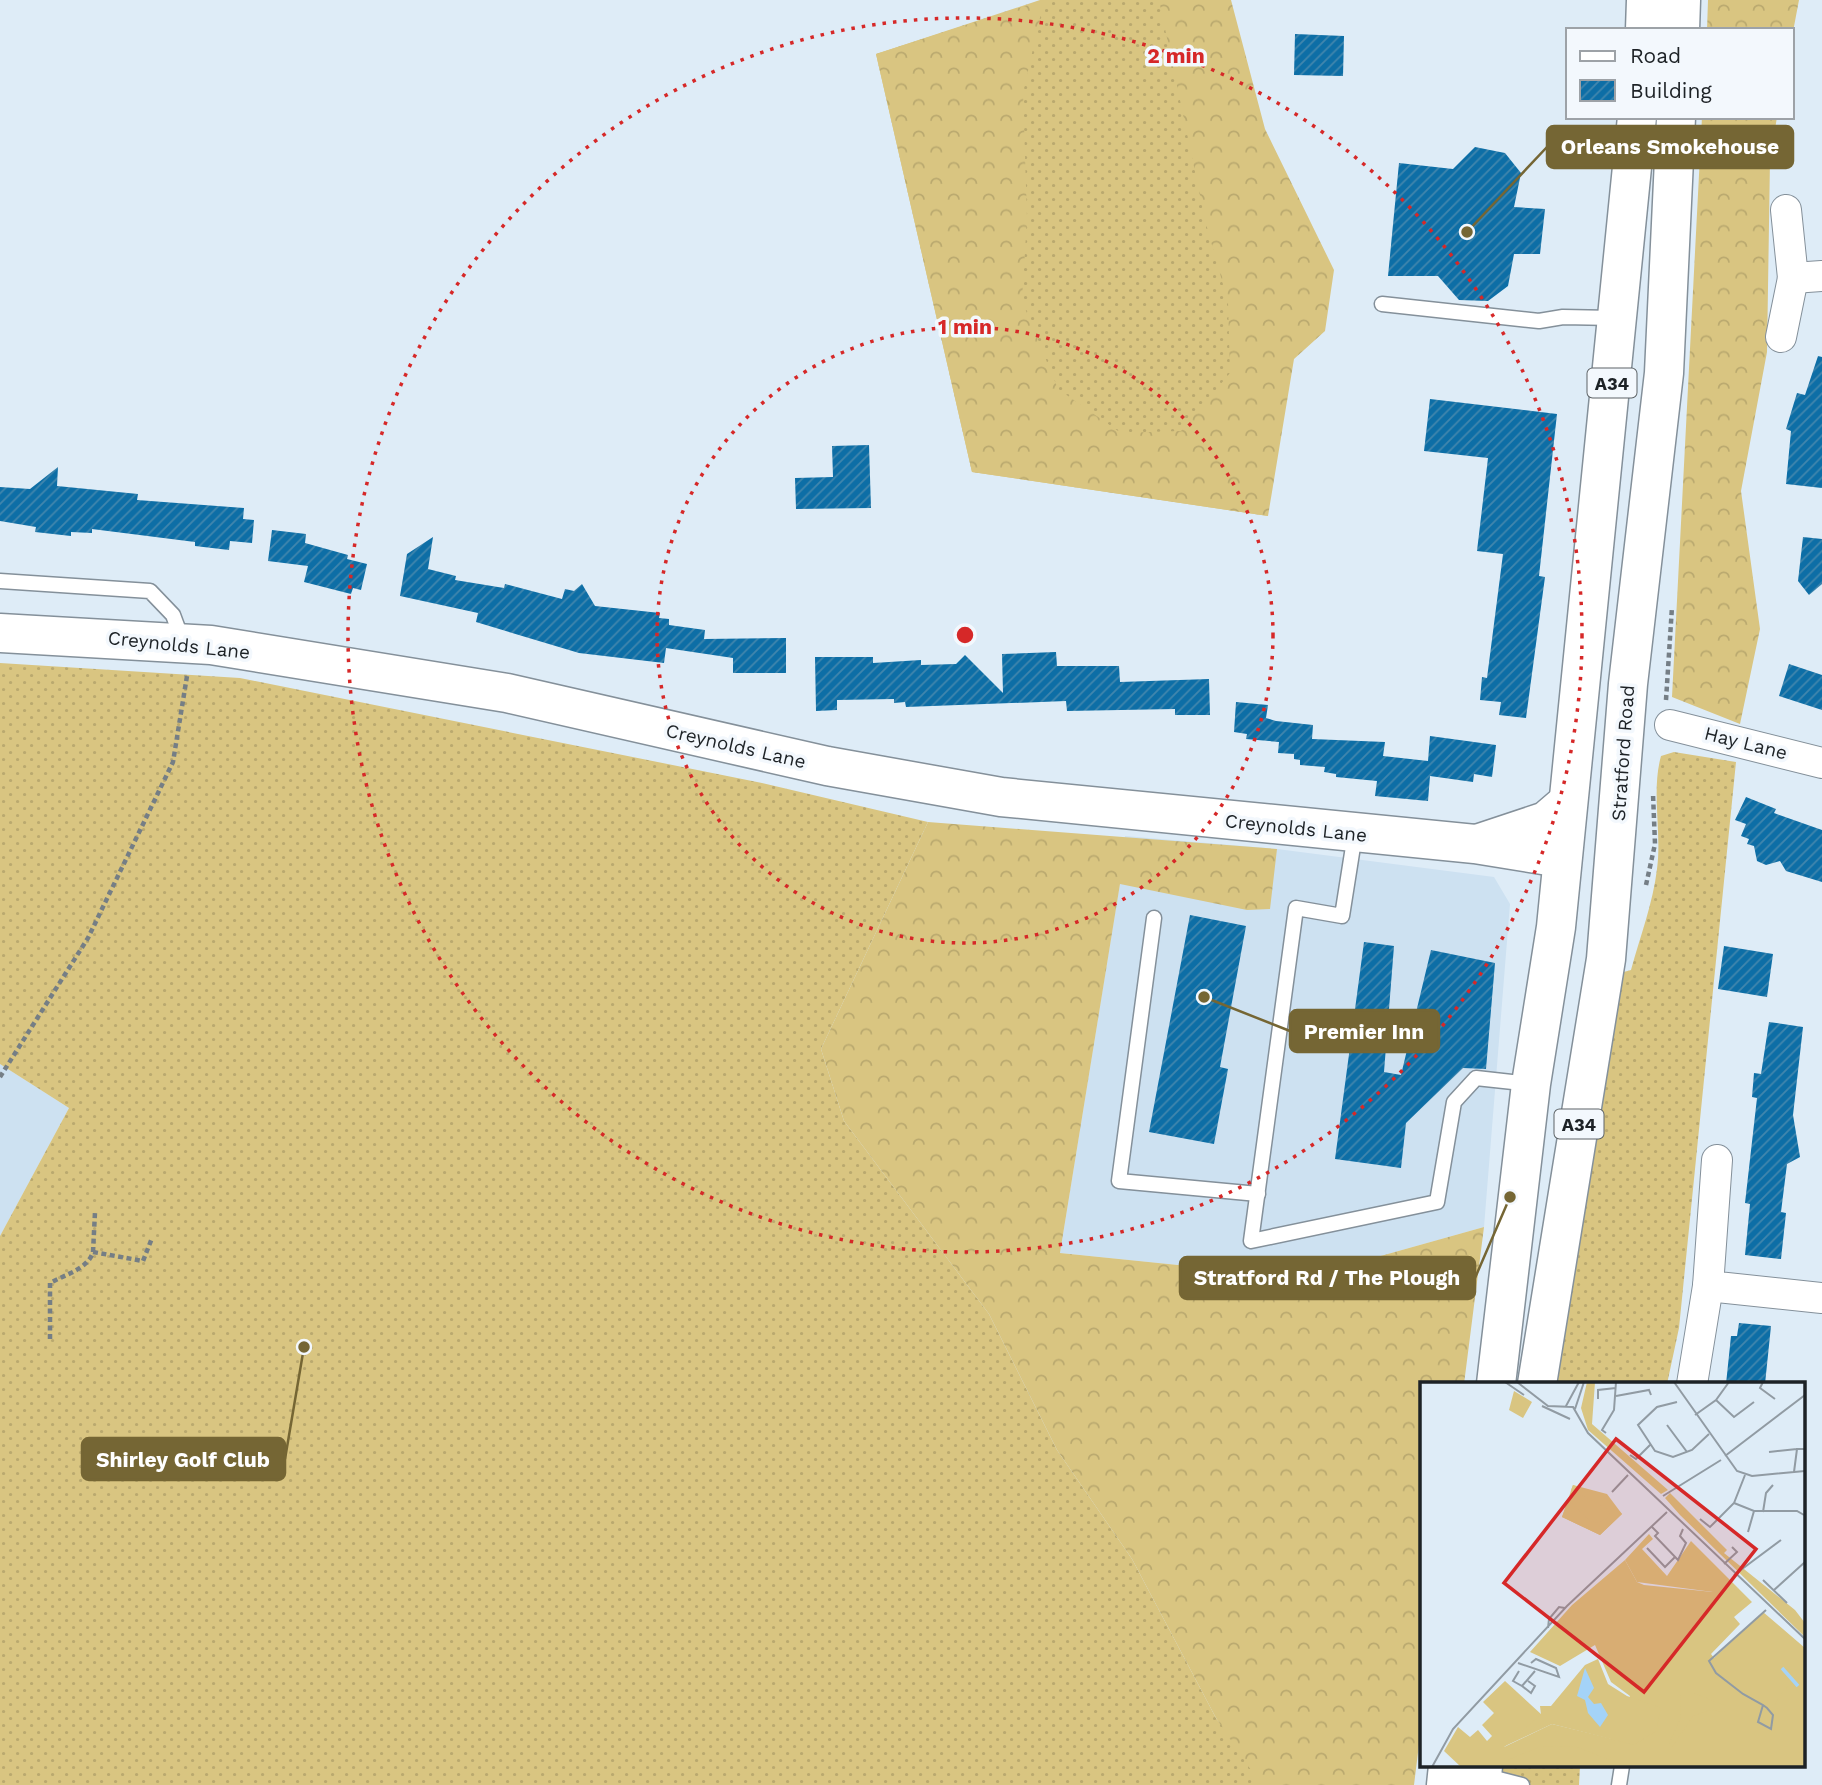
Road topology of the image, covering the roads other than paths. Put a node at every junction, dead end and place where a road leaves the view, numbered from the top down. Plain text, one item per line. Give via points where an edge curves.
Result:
1 (1646, 0) edge
2 (1681, 0) edge
3 (1645, 28) edge
4 (1680, 28) edge
5 (1637, 119) edge
6 (1676, 119) edge
7 (1786, 210) dead end
8 (1807, 277) edge
9 (1382, 303) dead end
10 (1619, 318) junction
11 (1781, 337) dead end
12 (0, 581) edge
13 (0, 633) edge
14 (186, 643) junction
15 (1670, 725) dead end
16 (1822, 762) edge
17 (1567, 803) junction
18 (1355, 834) junction
19 (1475, 844) junction
20 (1589, 861) junction
21 (1154, 918) dead end
22 (1531, 1084) junction
23 (1717, 1160) dead end
24 (1258, 1194) junction
25 (1709, 1286) junction
26 (1822, 1297) edge
27 (1496, 1382) edge
28 (1537, 1382) edge
29 (1692, 1382) edge
30 (1473, 1773) edge
31 (1446, 1785) edge
32 (1522, 1785) edge

1 - 3 main road
2 - 4 main road
5 - 10 main road, A34
6 - 20 main road, Stratford Road / A34 via 1664,373 1628,684 1610,708
7 - 8 street
8 - 11 street
9 - 10 lane via 1539,321
10 - 17 main road, A34
12 - 14 lane via 150,591 173,615
13 - 14 main road, Creynolds Lane
14 - 18 main road, Creynolds Lane via 507,693 827,766 1001,797
15 - 16 street, Hay Lane
17 - 19 main road, Creynolds Lane via 1546,821
17 - 20 main road, A34
18 - 19 main road, Creynolds Lane
18 - 24 lane via 1342,916 1296,908
19 - 20 main road, Creynolds Lane
20 - 22 main road, A34 via 1556,927
20 - 28 main road, A34 via 1606,958
21 - 24 lane via 1119,1181
22 - 24 lane via 1476,1078 1454,1101 1437,1202 1251,1241
22 - 27 main road, A34
23 - 25 street
25 - 26 street
25 - 29 street
30 - 31 main road
30 - 32 lane

